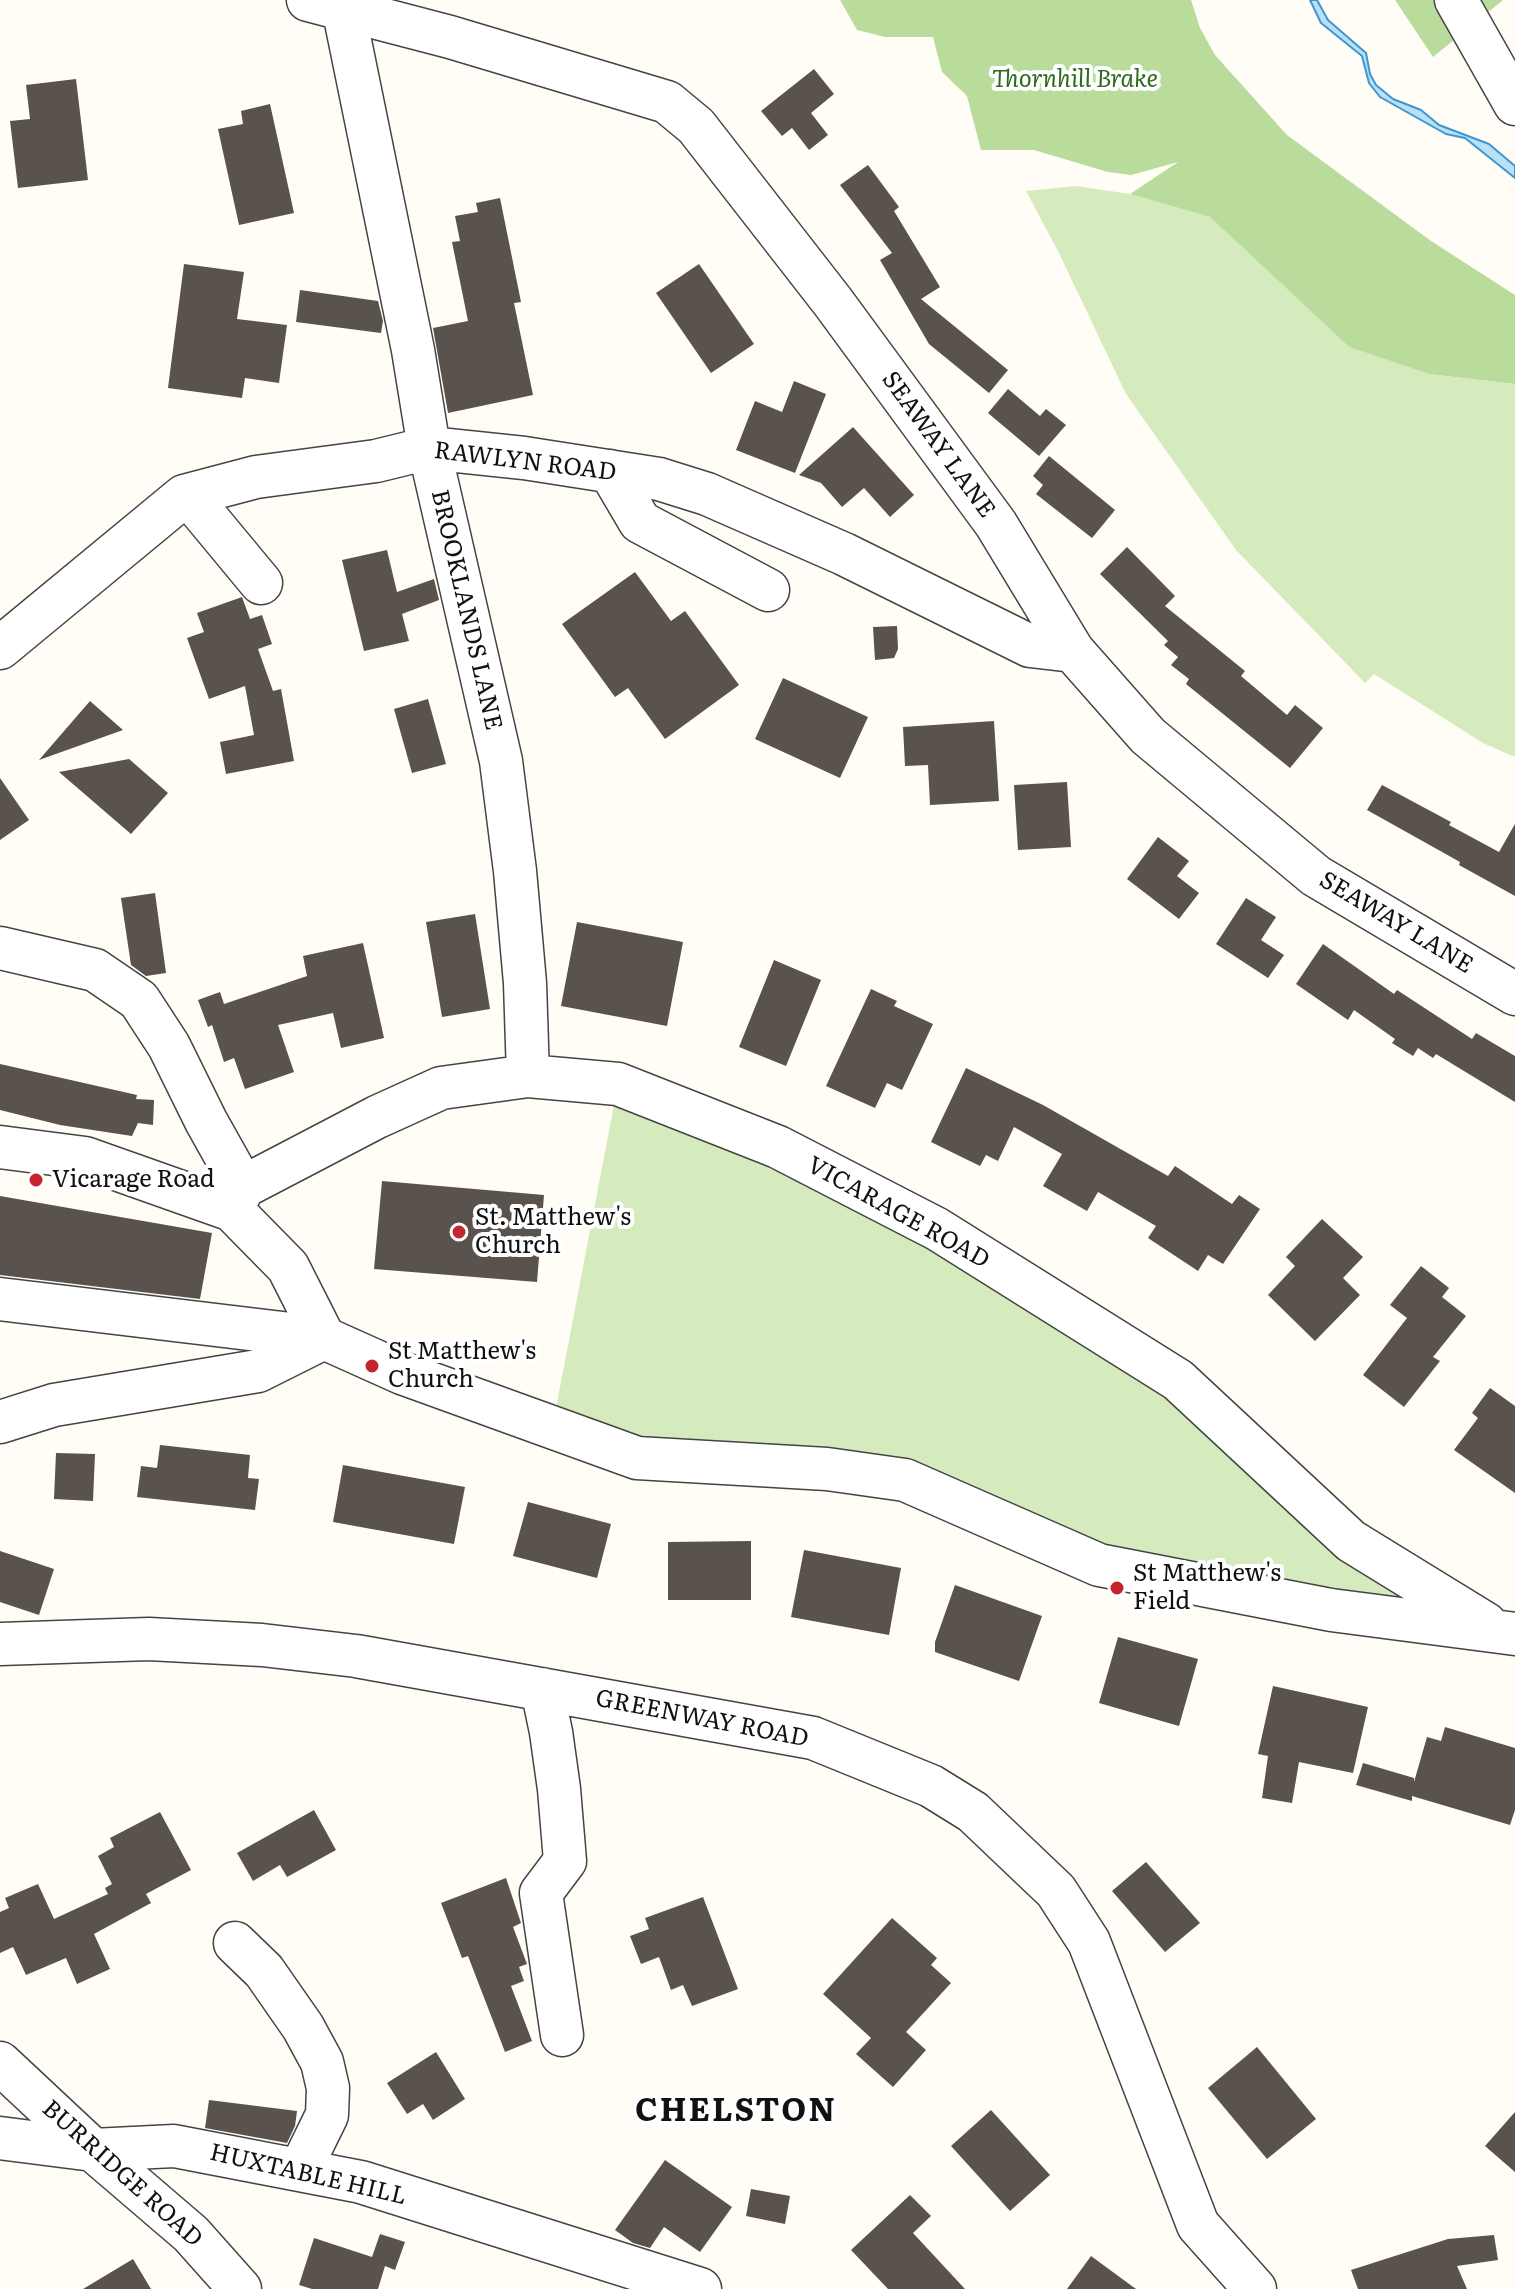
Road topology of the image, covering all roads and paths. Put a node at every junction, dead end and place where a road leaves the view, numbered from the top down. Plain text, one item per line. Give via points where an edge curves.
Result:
1 (1456, 0) edge
2 (326, 4) edge
3 (1515, 104) edge
4 (429, 448) junction
5 (610, 471) junction
6 (188, 495) junction
7 (261, 583) dead end
8 (768, 590) dead end
9 (0, 648) edge
10 (1073, 651) junction
11 (0, 948) edge
12 (1515, 994) edge
13 (528, 1076) junction
14 (0, 1147) edge
15 (238, 1199) junction
16 (0, 1299) edge
17 (324, 1338) junction
18 (0, 1422) edge
19 (1506, 1632) edge
20 (0, 1644) edge
21 (542, 1689) junction
22 (235, 1943) dead end
23 (562, 2035) dead end
24 (0, 2063) edge
25 (0, 2138) edge
26 (93, 2150) junction
27 (300, 2170) junction
28 (240, 2289) edge
29 (700, 2289) edge
30 (1255, 2289) edge

1 - 3 street
2 - 4 street, BROOKLANDS LANE via 371,135
2 - 10 street, SEAWAY LANE via 667,102 696,126 996,524
4 - 5 street, RAWLYN ROAD
4 - 6 street, RAWLYN ROAD via 376,461 256,477
4 - 13 street, BROOKLANDS LANE via 501,761 525,983
5 - 8 street via 640,522
5 - 10 street, RAWLYN ROAD via 707,494 844,554 1030,646
6 - 7 street
6 - 9 street, RAWLYN ROAD
10 - 12 street, SEAWAY LANE via 1148,736 1316,876
11 - 15 street via 95,970 139,1000 169,1046
13 - 15 street, VICARAGE ROAD via 441,1088 377,1117
13 - 19 street, VICARAGE ROAD via 618,1084 778,1147 937,1229 1178,1380 1351,1541
14 - 15 street via 85,1158
15 - 17 street via 288,1267
16 - 17 street
17 - 18 street via 258,1371 54,1405
17 - 19 street via 402,1373 637,1458 827,1469 905,1480 1099,1565 1331,1610
20 - 21 street, GREENWAY ROAD via 149,1639 262,1645
21 - 23 street via 565,1861 541,1893
21 - 30 street, GREENWAY ROAD via 813,1738 931,1786 973,1812 1056,1891 1089,1942 1198,2225
22 - 27 street via 264,1971 322,2062 327,2115
24 - 26 street, BURRIDGE ROAD
25 - 26 street, HUXTABLE HILL
26 - 27 street, HUXTABLE HILL via 174,2146
26 - 28 street, BURRIDGE ROAD via 191,2234
27 - 29 street, HUXTABLE HILL via 361,2182

